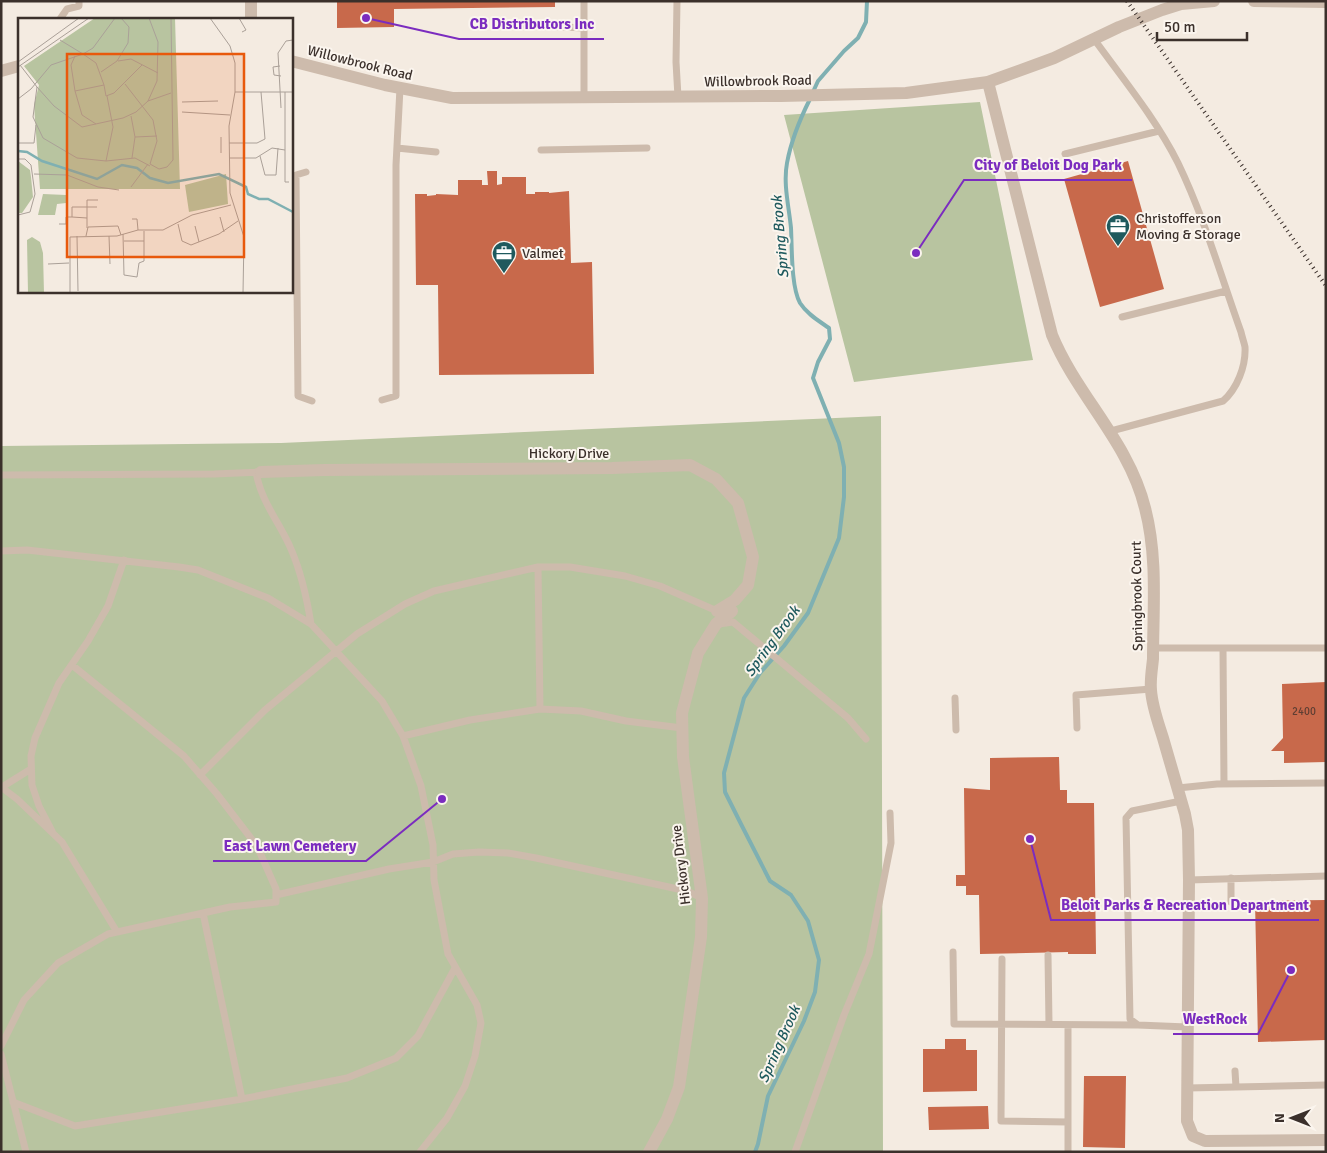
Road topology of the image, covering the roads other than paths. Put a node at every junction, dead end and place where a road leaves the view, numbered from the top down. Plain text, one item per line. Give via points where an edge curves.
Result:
1 (79, 1) edge
2 (251, 1) edge
3 (584, 1) edge
4 (677, 1) edge
5 (1214, 1) edge
6 (1254, 1) edge
7 (1326, 2) edge
8 (61, 18) edge
9 (251, 18) edge
10 (502, 24) dead end
11 (584, 28) junction
12 (1094, 39) junction
13 (292, 61) edge
14 (18, 66) edge
15 (1, 71) edge
16 (988, 82) junction
17 (400, 88) junction
18 (678, 97) junction
19 (584, 98) junction
20 (1159, 131) junction
21 (396, 148) junction
22 (647, 148) dead end
23 (541, 150) dead end
24 (436, 152) dead end
25 (1065, 154) dead end
26 (306, 172) dead end
27 (1226, 291) junction
28 (1122, 317) dead end
29 (382, 400) dead end
30 (312, 402) dead end
31 (1111, 431) junction
32 (259, 472) junction
33 (1, 475) edge
34 (1, 551) edge
35 (124, 560) junction
36 (538, 567) junction
37 (717, 611) joint
38 (732, 611) dead end
39 (311, 624) junction
40 (716, 624) junction
41 (1153, 648) junction
42 (1222, 648) junction
43 (1326, 648) edge
44 (336, 651) junction
45 (72, 665) junction
46 (1151, 690) junction
47 (955, 698) dead end
48 (540, 708) junction
49 (682, 728) junction
50 (1077, 728) dead end
51 (956, 730) dead end
52 (403, 736) junction
53 (866, 739) dead end
54 (30, 769) junction
55 (200, 775) junction
56 (1326, 783) edge
57 (1224, 784) junction
58 (2, 787) edge
59 (1178, 788) junction
60 (1182, 800) junction
61 (890, 813) dead end
62 (52, 831) junction
63 (433, 862) junction
64 (1326, 876) edge
65 (1231, 878) junction
66 (1189, 880) junction
67 (276, 896) junction
68 (702, 898) junction
69 (1231, 902) dead end
70 (204, 912) junction
71 (117, 932) junction
72 (954, 952) dead end
73 (1048, 955) dead end
74 (1002, 959) dead end
75 (455, 968) junction
76 (1002, 1024) junction
77 (1049, 1024) junction
78 (1068, 1025) junction
79 (1138, 1025) junction
80 (1187, 1027) junction
81 (1, 1046) edge
82 (1, 1054) edge
83 (1236, 1072) dead end
84 (1326, 1085) edge
85 (1236, 1087) junction
86 (1187, 1088) junction
87 (242, 1099) junction
88 (13, 1102) junction
89 (1068, 1122) junction
90 (1326, 1140) edge
91 (26, 1152) edge
92 (420, 1152) edge
93 (649, 1152) edge
94 (795, 1152) edge
95 (1068, 1152) edge

1 - 8 lane via 79,6 67,9
2 - 9 street
3 - 11 lane
4 - 18 lane
5 - 12 street, Willowbrook Road via 1172,7
6 - 7 street
10 - 11 lane
11 - 19 lane
12 - 16 street, Willowbrook Road via 1054,58
12 - 20 lane
13 - 17 street, Willowbrook Road
14 - 15 street
16 - 18 street, Willowbrook Road via 906,93
16 - 31 street, Springbrook Court via 1052,335 1059,353
17 - 19 street, Willowbrook Road via 452,98
17 - 21 lane
18 - 19 street, Willowbrook Road
20 - 25 lane
20 - 27 lane via 1178,163
21 - 24 lane
21 - 29 lane via 396,396
22 - 23 lane
26 - 30 lane via 296,175 298,396
27 - 28 lane
27 - 31 lane via 1245,348 1242,367 1231,394 1223,401
31 - 41 street, Springbrook Court via 1139,487 1150,529
32 - 33 lane
32 - 37 street, Hickory Drive via 690,465 716,479 738,503 754,556 748,585 735,600
32 - 39 lane via 258,487 291,549
34 - 35 lane via 27,550
35 - 39 lane via 198,570 268,598
35 - 45 lane via 108,606
36 - 37 lane via 570,567 625,576 660,586
36 - 44 lane via 434,591 405,604
36 - 48 lane
38 - 40 street, Hickory Drive
39 - 44 lane
40 - 49 street, Hickory Drive via 698,653 682,713
40 - 53 lane via 733,622 848,718
41 - 42 lane
41 - 46 street, Springbrook Court
42 - 43 lane
42 - 57 lane
44 - 52 lane via 382,702
44 - 55 lane via 266,710
45 - 54 lane via 59,683 35,738
45 - 55 lane via 184,756
46 - 50 lane via 1076,695
46 - 59 street, Springbrook Court
47 - 51 lane
48 - 49 lane via 581,711
48 - 52 lane
49 - 68 street, Hickory Drive
52 - 63 lane via 421,786 433,845
54 - 58 lane
54 - 62 lane via 39,806
55 - 67 lane via 257,846
56 - 57 lane
57 - 59 lane
58 - 62 lane
59 - 60 street, Springbrook Court
60 - 66 street, Springbrook Court via 1188,830
60 - 79 lane via 1132,811 1126,818 1130,1019
61 - 94 lane via 891,843 869,954
62 - 71 lane
63 - 67 lane
63 - 68 lane via 453,854 508,853 687,891
63 - 75 lane via 448,954
64 - 65 lane
65 - 66 lane
65 - 69 lane
66 - 80 street, Springbrook Court
67 - 70 lane via 276,902
68 - 93 street, Hickory Drive via 701,937 678,1086 667,1119
70 - 71 lane
70 - 87 lane
71 - 81 lane via 58,963 24,1000
72 - 76 lane via 954,1024
73 - 77 lane
74 - 76 lane
75 - 87 lane via 418,1036 396,1058 347,1078
75 - 92 lane via 477,1005 481,1023 479,1040 465,1086 447,1118
76 - 77 lane
76 - 89 lane via 1001,1121
77 - 78 lane
78 - 79 lane
78 - 89 lane
79 - 80 lane
80 - 86 street, Springbrook Court
82 - 88 lane
83 - 85 lane
84 - 85 lane
85 - 86 lane
86 - 90 street, Springbrook Court via 1187,1121 1193,1136 1205,1141
87 - 88 lane via 75,1126
88 - 91 lane
89 - 95 lane

